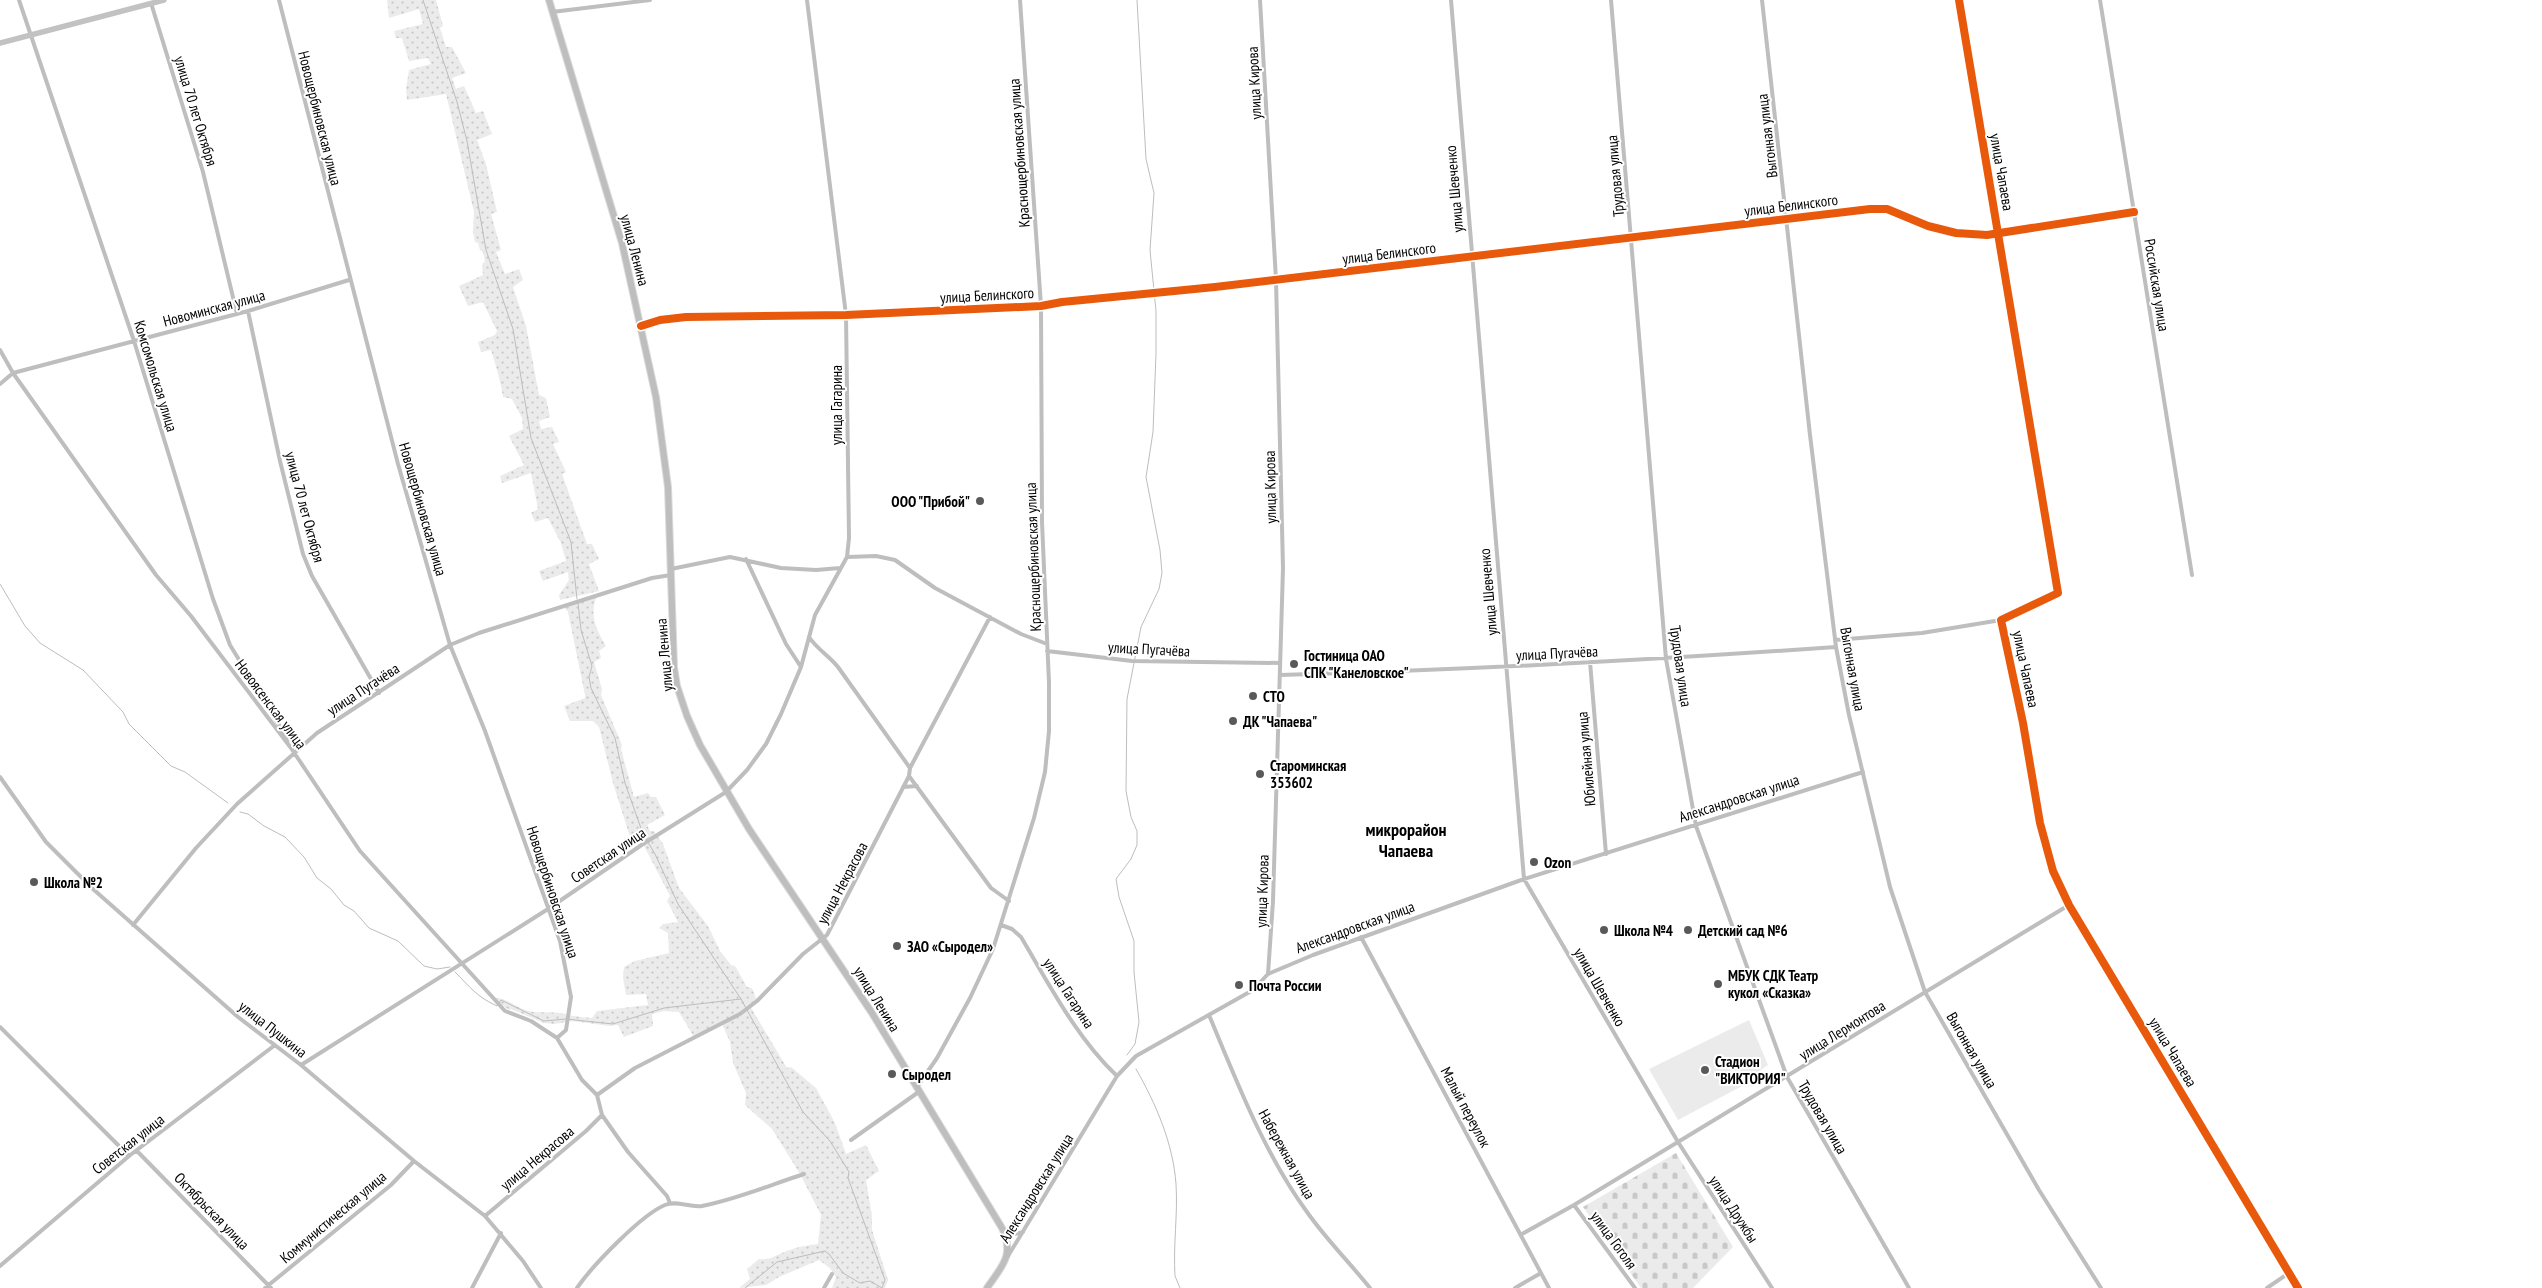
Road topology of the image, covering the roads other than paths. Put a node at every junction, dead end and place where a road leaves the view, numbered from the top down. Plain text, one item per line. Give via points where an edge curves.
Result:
1 (19, 0) edge
2 (164, 0) edge
3 (279, 0) edge
4 (549, 0) edge
5 (650, 0) edge
6 (807, 0) edge
7 (1020, 0) edge
8 (1260, 0) edge
9 (1451, 0) edge
10 (1611, 0) edge
11 (1762, 0) edge
12 (1959, 0) edge
13 (2100, 0) edge
14 (151, 3) junction
15 (552, 12) junction
16 (31, 34) junction
17 (0, 43) edge
18 (2134, 212) junction
19 (1788, 220) junction
20 (1999, 233) junction
21 (1632, 238) junction
22 (1471, 257) junction
23 (349, 280) junction
24 (1276, 280) junction
25 (1041, 306) junction
26 (248, 311) junction
27 (237, 314) junction
28 (846, 315) junction
29 (641, 326) junction
30 (134, 341) junction
31 (0, 350) edge
32 (13, 374) junction
33 (0, 384) edge
34 (847, 557) junction
35 (746, 559) junction
36 (840, 568) junction
37 (671, 572) junction
38 (2192, 575) dead end
39 (990, 617) junction
40 (2001, 620) junction
41 (809, 636) junction
42 (1835, 640) junction
43 (1047, 644) junction
44 (450, 645) junction
45 (1836, 647) junction
46 (1047, 651) junction
47 (1666, 659) junction
48 (1590, 662) junction
49 (1280, 663) junction
50 (801, 667) junction
51 (1506, 667) junction
52 (1280, 675) junction
53 (379, 693) junction
54 (292, 750) junction
55 (910, 768) junction
56 (1862, 772) junction
57 (909, 776) junction
58 (0, 777) edge
59 (917, 786) junction
60 (903, 787) junction
61 (726, 792) junction
62 (1696, 826) junction
63 (1606, 854) junction
64 (1524, 879) junction
65 (1010, 901) junction
66 (2069, 906) junction
67 (548, 909) junction
68 (133, 925) junction
69 (1001, 925) junction
70 (1361, 937) junction
71 (824, 938) junction
72 (462, 964) junction
73 (1268, 974) junction
74 (1925, 992) junction
75 (1209, 1015) junction
76 (0, 1027) edge
77 (557, 1038) junction
78 (274, 1045) junction
79 (301, 1065) junction
80 (1117, 1076) junction
81 (1787, 1077) junction
82 (918, 1089) junction
83 (597, 1095) junction
84 (602, 1115) junction
85 (851, 1140) dead end
86 (1678, 1142) junction
87 (137, 1151) junction
88 (130, 1156) junction
89 (414, 1161) junction
90 (804, 1174) dead end
91 (670, 1204) junction
92 (1574, 1205) junction
93 (485, 1216) junction
94 (1002, 1228) junction
95 (1024, 1231) junction
96 (501, 1233) junction
97 (1522, 1234) junction
98 (1006, 1260) junction
99 (0, 1266) edge
100 (1541, 1273) junction
101 (2289, 1273) junction
102 (832, 1274) dead end
103 (268, 1287) edge
104 (472, 1288) edge
105 (540, 1288) edge
106 (577, 1288) edge
107 (824, 1288) edge
108 (987, 1288) edge
109 (1370, 1288) edge
110 (1514, 1288) edge
111 (1549, 1288) edge
112 (1635, 1288) edge
113 (1772, 1288) edge
114 (1908, 1288) edge
115 (2101, 1288) edge
116 (2267, 1288) edge
117 (2298, 1288) edge

1 - 16 street, Комсомольская улица
2 - 14 main road
3 - 23 street, Новощербиновская улица
4 - 15 main road, улица Ленина
5 - 15 street
6 - 28 street, улица Гагарина
7 - 25 street, Краснощербиновская улица
8 - 24 street, улица Кирова
9 - 22 street, улица Шевченко
10 - 21 street, Трудовая улица
11 - 19 street, Выгонная улица
12 - 20 street, улица Чапаева
13 - 18 street, Российская улица
14 - 16 main road
14 - 27 street, улица 70 лет Октября via 203,172
15 - 29 main road, улица Ленина via 622,243
16 - 17 main road
16 - 30 street, Комсомольская улица
18 - 20 street, улица Белинского
18 - 38 street, Российская улица
19 - 20 street, улица Белинского via 1887,209 1928,226 1956,233
19 - 21 street, улица Белинского
19 - 42 street, Выгонная улица
20 - 40 street, улица Чапаева via 2058,593
21 - 22 street, улица Белинского
21 - 47 street, Трудовая улица
22 - 24 street, улица Белинского
22 - 51 street, улица Шевченко
23 - 26 street, Новоминская улица
23 - 44 street, Новощербиновская улица
24 - 25 street, улица Белинского
24 - 49 street, улица Кирова via 1284,568
25 - 28 street, улица Белинского
25 - 43 street, Краснощербиновская улица via 1042,522
26 - 27 street, Новоминская улица
26 - 53 street, улица 70 лет Октября via 303,554 312,576
27 - 30 street, Новоминская улица
28 - 29 street, улица Белинского via 686,317
28 - 34 street, улица Гагарина
29 - 37 main road, улица Ленина via 663,441
30 - 32 street, Новоминская улица
30 - 54 street, Комсомольская улица via 230,645
31 - 32 street, Новоясенская улица
32 - 33 street, Новоминская улица
32 - 54 street, Новоясенская улица via 156,575
34 - 36 street, улица Гагарина
34 - 39 street via 876,556 895,560 935,588
35 - 36 street, улица Пугачёва via 781,568
35 - 37 street, улица Пугачёва via 730,557
35 - 50 street via 786,644
36 - 41 street, улица Гагарина via 815,615
37 - 44 street, улица Пугачёва
37 - 61 main road, улица Ленина via 677,686 690,723
39 - 43 street
39 - 55 street, улица Некрасова
40 - 42 street via 1922,633
40 - 66 street, улица Чапаева via 2024,723 2040,823 2053,871
41 - 50 street, Советская улица
41 - 55 street via 816,648 827,654 838,667
42 - 45 street, Выгонная улица
43 - 46 street, Краснощербиновская улица
44 - 53 street, улица Пугачёва
44 - 67 street, Новощербиновская улица via 485,731
45 - 47 street, улица Пугачёва
45 - 56 street, Выгонная улица
46 - 49 street, улица Пугачёва via 1132,661
46 - 65 street, Краснощербиновская улица via 1049,731 1046,772
47 - 48 street, улица Пугачёва
47 - 62 street, Трудовая улица
48 - 51 street, улица Пугачёва
48 - 63 street, Юбилейная улица
49 - 52 street, улица Кирова
50 - 61 street, Советская улица via 766,744
51 - 52 street, улица Пугачёва
51 - 64 street, улица Шевченко
52 - 73 street, улица Кирова
53 - 54 street, улица Пугачёва
54 - 68 street, улица Пугачёва via 196,848
54 - 72 street, Новоясенская улица via 360,850
55 - 57 street, улица Некрасова
56 - 62 street, Александровская улица
56 - 74 street, Выгонная улица via 1890,887
57 - 59 street
57 - 60 street, улица Некрасова
58 - 68 street, улица Пушкина via 46,842
59 - 60 street
59 - 65 street via 991,888
60 - 71 street, улица Некрасова via 834,925
61 - 67 street, Советская улица
61 - 71 main road, улица Ленина
62 - 63 street, Александровская улица
62 - 81 street, Трудовая улица
63 - 64 street, Александровская улица
64 - 70 street, Александровская улица
64 - 86 street, улица Шевченко
65 - 69 street, Краснощербиновская улица
66 - 74 street, улица Лермонтова
66 - 101 street, улица Чапаева
67 - 72 street, Советская улица
67 - 77 street, Новощербиновская улица via 568,972 571,997 566,1030
68 - 78 street, улица Пушкина
69 - 80 street, улица Гагарина via 1020,937 1060,1004
69 - 82 street, Краснощербиновская улица via 970,998
70 - 73 street, Александровская улица
70 - 97 street, Малый переулок
71 - 82 main road, улица Ленина
71 - 83 street, улица Некрасова via 791,964 740,1014 635,1068
72 - 77 street, Новоясенская улица via 505,1010
72 - 79 street, Советская улица
73 - 75 street, Александровская улица via 1253,990
74 - 81 street, улица Лермонтова
74 - 115 street, Выгонная улица
75 - 80 street, Александровская улица via 1136,1056
75 - 109 street, Набережная улица via 1252,1116 1297,1198 1327,1239
76 - 88 street
77 - 83 street via 582,1080
78 - 79 street, улица Пушкина
78 - 87 street, Советская улица
79 - 89 street, улица Пушкина
80 - 95 street, Александровская улица
81 - 86 street, улица Лермонтова
81 - 114 street, Трудовая улица
82 - 85 street
82 - 94 main road, улица Ленина
83 - 84 street
84 - 91 street
84 - 93 street, улица Некрасова
86 - 92 street, улица Лермонтова
86 - 113 street, улица Дружбы
87 - 88 street, Советская улица
87 - 103 street, Октябрьская улица
88 - 99 street, Советская улица
89 - 93 street, улица Пушкина
89 - 103 street, Коммунистическая улица via 391,1185
90 - 91 street via 728,1200 698,1206
91 - 106 street via 649,1214
92 - 97 street, улица Лермонтова
92 - 112 street, улица Гоголя
93 - 96 street, улица Пушкина
94 - 95 street via 1014,1234
94 - 98 main road, улица Ленина via 1008,1245
95 - 98 street, Александровская улица
96 - 104 street
96 - 105 street, улица Пушкина
97 - 100 street, Малый переулок
98 - 108 main road, Александровская улица
100 - 110 street
100 - 111 street, Малый переулок
101 - 116 street
101 - 117 street, улица Чапаева
102 - 107 street

